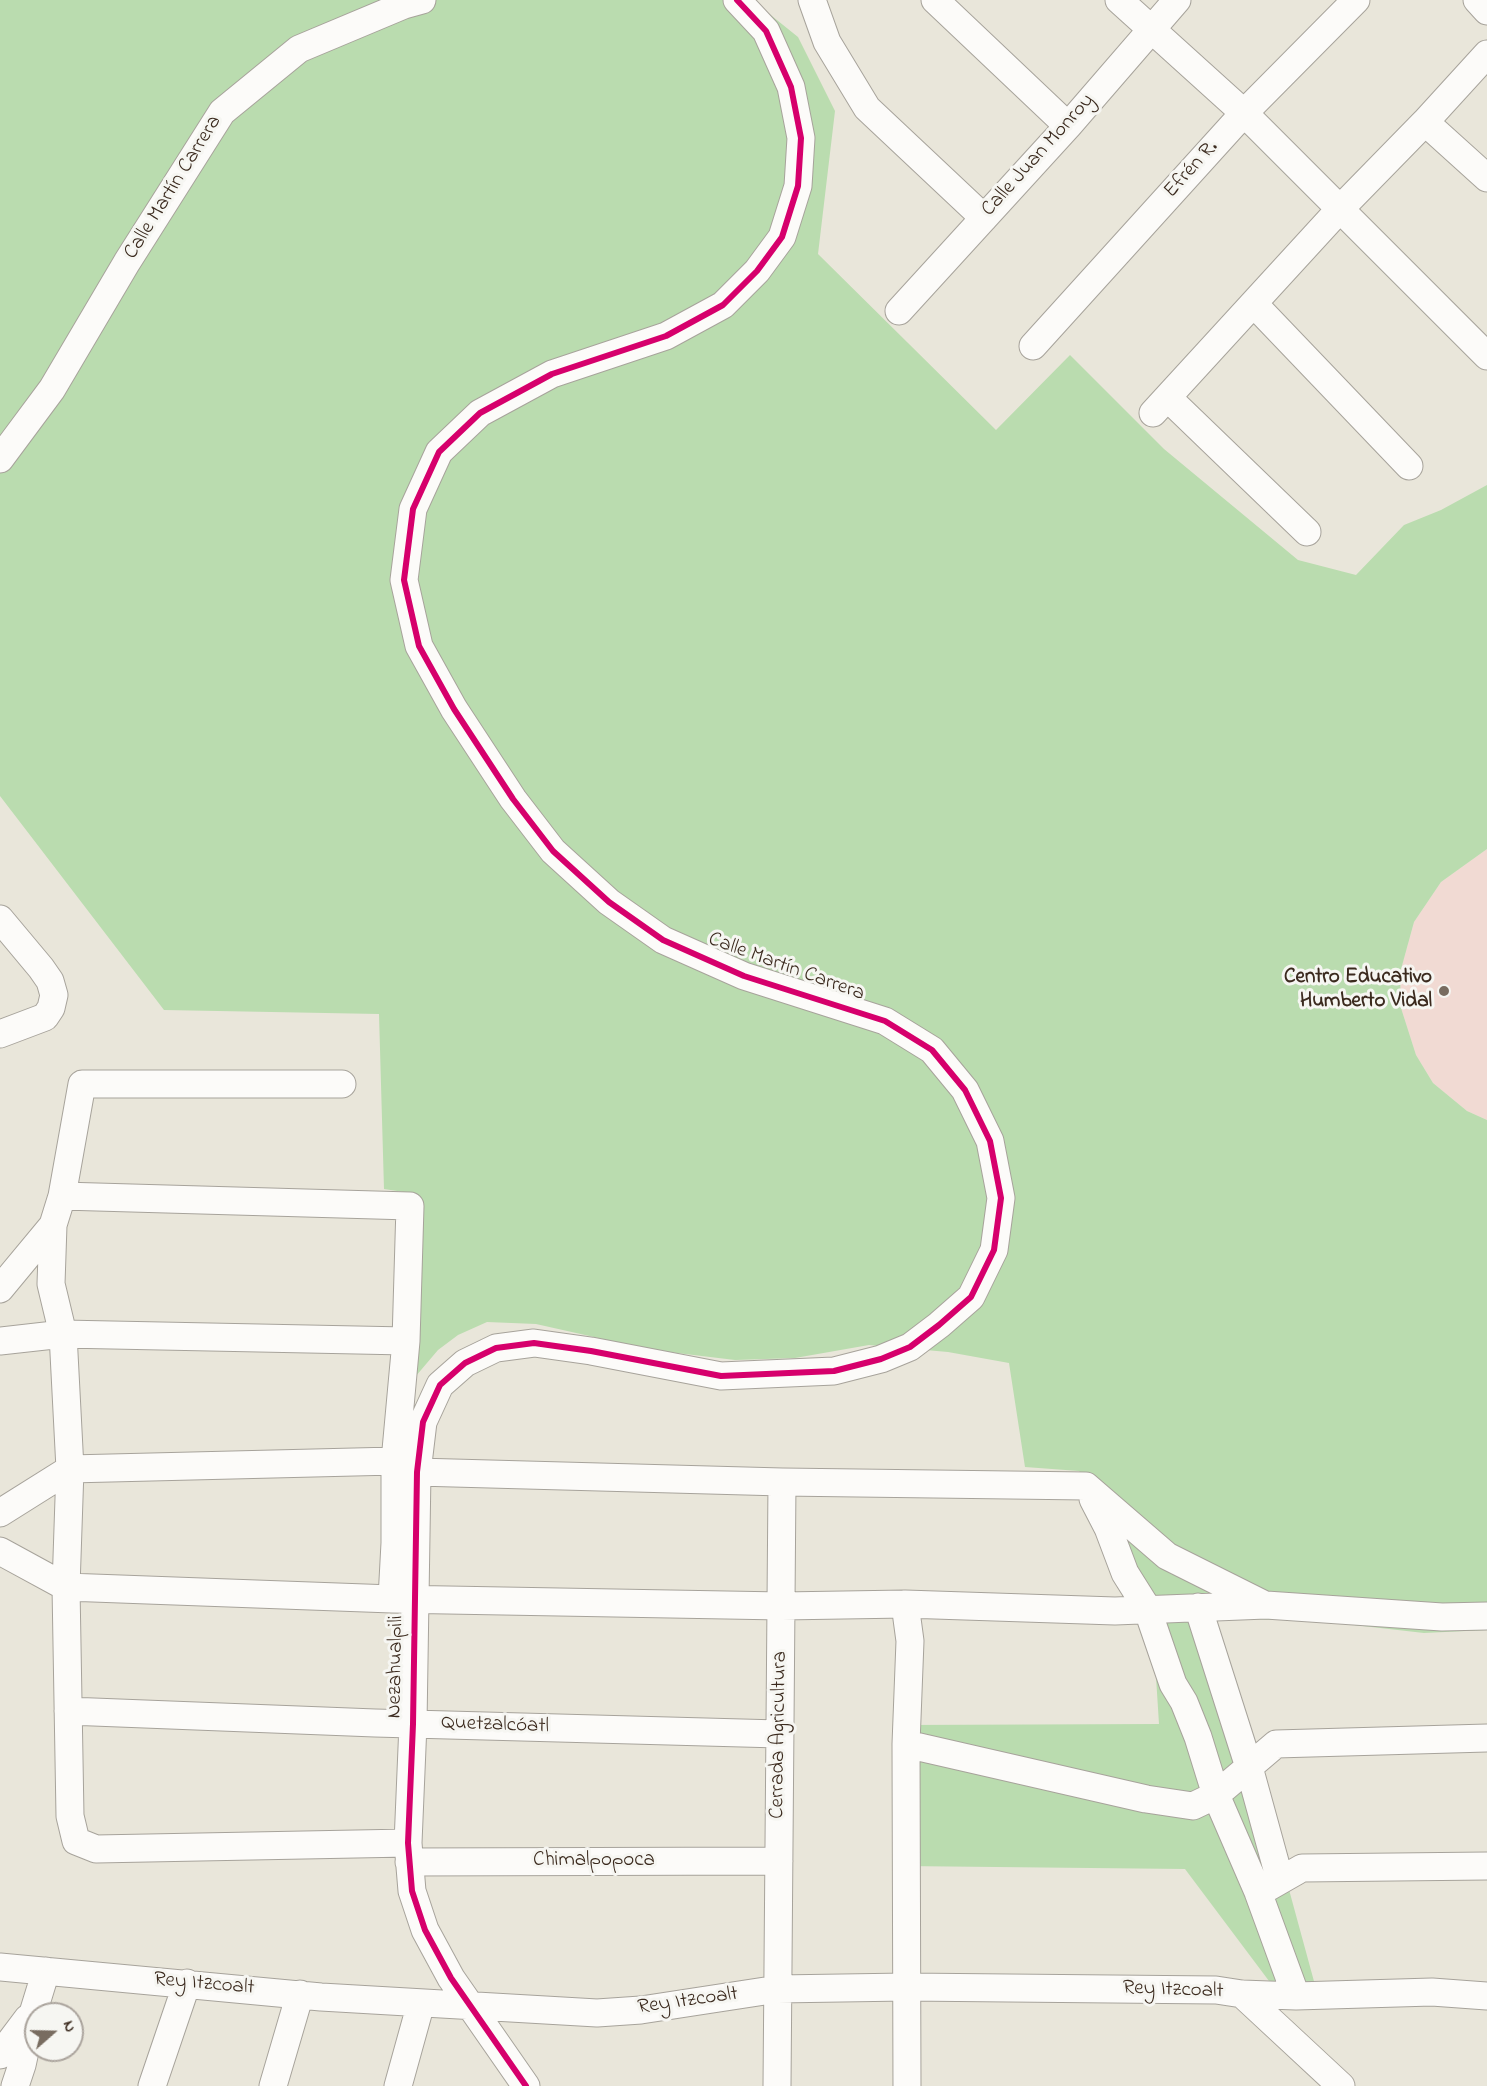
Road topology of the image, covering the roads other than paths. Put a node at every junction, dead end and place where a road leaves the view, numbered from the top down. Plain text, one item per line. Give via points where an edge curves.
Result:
1 (422, 0) edge
2 (737, 0) edge
3 (812, 0) edge
4 (935, 0) edge
5 (1119, 0) edge
6 (1177, 0) edge
7 (1356, 0) edge
8 (1477, 0) edge
9 (1487, 11) edge
10 (1151, 30) junction
11 (1487, 54) edge
12 (1244, 113) junction
13 (1425, 122) junction
14 (1068, 126) junction
15 (1487, 178) edge
16 (1339, 210) junction
17 (984, 218) junction
18 (1254, 304) junction
19 (899, 311) dead end
20 (1033, 345) dead end
21 (1487, 356) edge
22 (0, 459) edge
23 (1409, 465) dead end
24 (1307, 532) dead end
25 (0, 918) edge
26 (0, 1034) edge
27 (342, 1084) dead end
28 (62, 1196) junction
29 (53, 1226) junction
30 (0, 1290) edge
31 (63, 1334) junction
32 (0, 1341) edge
33 (406, 1341) junction
34 (406, 1466) junction
35 (70, 1469) junction
36 (782, 1482) junction
37 (1086, 1486) junction
38 (0, 1513) edge
39 (0, 1551) edge
40 (66, 1587) junction
41 (403, 1599) junction
42 (905, 1604) junction
43 (1266, 1605) junction
44 (782, 1606) junction
45 (1198, 1607) junction
46 (1147, 1608) junction
47 (1487, 1616) edge
48 (68, 1711) junction
49 (413, 1724) junction
50 (779, 1734) junction
51 (1487, 1738) edge
52 (906, 1744) junction
53 (1249, 1767) junction
54 (1216, 1795) junction
55 (408, 1853) junction
56 (779, 1861) junction
57 (1487, 1866) edge
58 (1269, 1886) junction
59 (0, 1967) edge
60 (46, 1971) junction
61 (187, 1983) junction
62 (906, 1987) junction
63 (778, 1989) junction
64 (300, 1994) junction
65 (1242, 1994) junction
66 (1296, 1996) junction
67 (1487, 1996) edge
68 (36, 2002) edge
69 (421, 2003) junction
70 (472, 2006) junction
71 (24, 2023) edge
72 (0, 2055) edge
73 (24, 2057) edge
74 (15, 2086) edge
75 (152, 2086) edge
76 (273, 2086) edge
77 (398, 2086) edge
78 (526, 2086) edge
79 (777, 2086) edge
80 (907, 2086) edge
81 (1341, 2086) edge

1 - 22 street, Calle Martín Carrera via 299,49 222,112 52,389
2 - 34 street, Calle Martín Carrera via 765,31 791,87 799,127 798,186 782,237 757,271 723,304 666,336 552,374 480,413 439,452 417,500 404,580 419,646 454,709 513,800 553,851 609,902 663,940 744,976 885,1020 932,1050 965,1090 990,1142 1001,1198 994,1250 971,1297 910,1347 834,1371 721,1376 534,1343 496,1348 465,1363 440,1385
3 - 17 street via 826,42 867,108
4 - 14 street
5 - 10 street
6 - 10 street, Calle Juan Monroy
7 - 12 street, Efrén R.
8 - 9 street
10 - 12 street
10 - 14 street, Calle Juan Monroy
11 - 13 street
12 - 16 street
12 - 20 street, Efrén R.
13 - 15 street
13 - 16 street
14 - 17 street, Calle Juan Monroy
16 - 18 street
16 - 21 street
17 - 19 street, Calle Juan Monroy
18 - 23 street
18 - 24 street via 1160,406
25 - 26 street via 50,981 54,995 45,1017
27 - 28 street via 82,1084
28 - 29 street
28 - 33 street via 410,1206
29 - 30 street
29 - 31 street via 51,1284
31 - 32 street
31 - 33 street
31 - 35 street
33 - 34 street
34 - 35 street
34 - 36 street
34 - 41 street, Nezahualpili
35 - 38 street
35 - 40 street
36 - 37 street
36 - 44 street, Cerrada Agricultura
37 - 43 street via 1167,1556
37 - 46 street via 1125,1573
39 - 40 street
40 - 41 street
40 - 48 street
41 - 44 street
41 - 49 street, Nezahualpili
42 - 44 street
42 - 46 street via 1115,1611
42 - 52 street via 910,1641
43 - 45 street
43 - 47 street via 1442,1617
44 - 50 street, Cerrada Agricultura
45 - 46 street
45 - 53 street
46 - 54 street via 1173,1684 1198,1737
48 - 49 street, Quetzalcóatl
48 - 55 street, Chimalpopoca via 70,1816 76,1841 96,1849
49 - 50 street, Quetzalcóatl
49 - 55 street, Nezahualpili
50 - 56 street, Cerrada Agricultura
51 - 53 street via 1276,1744
52 - 54 street via 1146,1799 1193,1806
52 - 62 street
53 - 54 street
53 - 58 street
54 - 58 street
55 - 56 street, Chimalpopoca
55 - 70 street, Nezahualpili via 412,1891 425,1930 451,1978
56 - 63 street, Cerrada Agricultura
57 - 58 street via 1302,1868
58 - 66 street
59 - 60 street, Rey Itzcoalt
60 - 61 street, Rey Itzcoalt
60 - 68 street
61 - 64 street, Rey Itzcoalt
61 - 75 street
62 - 63 street, Rey Itzcoalt
62 - 65 street, Rey Itzcoalt via 1216,1989
62 - 80 street
63 - 70 street, Rey Itzcoalt via 608,2013
63 - 79 street, Cerrada Agricultura
64 - 69 street, Rey Itzcoalt
64 - 76 street
65 - 66 street
65 - 81 street, Rey Itzcoalt
66 - 67 street via 1432,1992
69 - 70 street, Rey Itzcoalt
69 - 77 street
70 - 78 street, Nezahualpili
71 - 72 street
73 - 74 street

